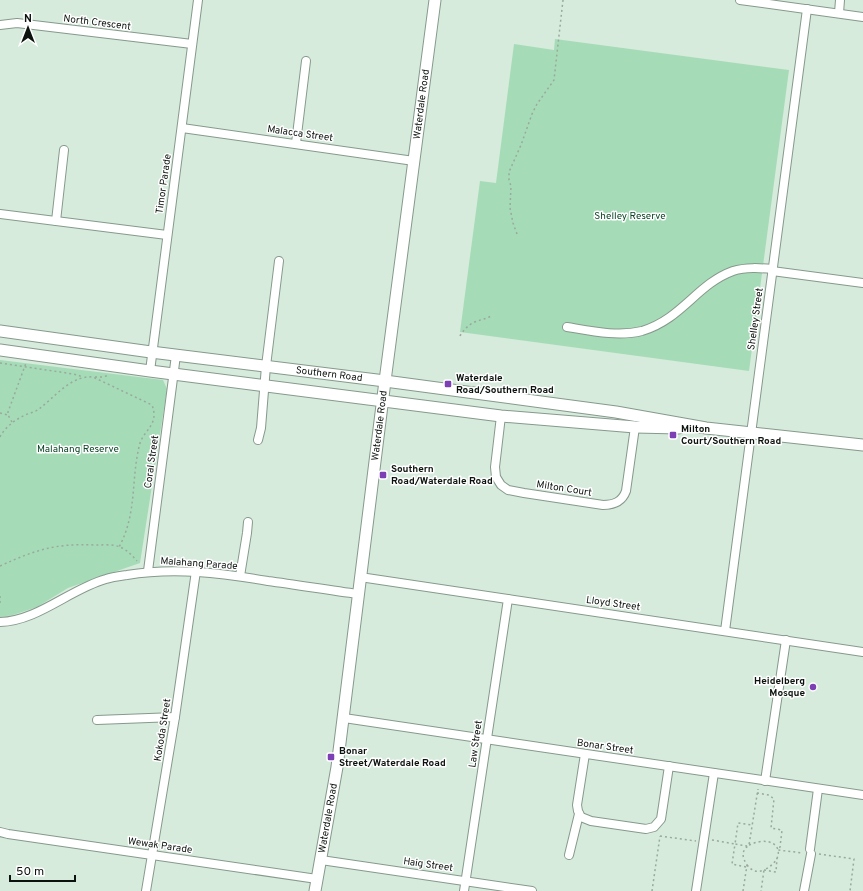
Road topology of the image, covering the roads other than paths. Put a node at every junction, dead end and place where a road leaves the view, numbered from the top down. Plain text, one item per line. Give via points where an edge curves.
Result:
1 (198, 0) edge
2 (740, 0) edge
3 (840, 0) edge
4 (436, 2) edge
5 (807, 9) junction
6 (839, 13) junction
7 (863, 17) edge
8 (0, 25) edge
9 (192, 44) junction
10 (306, 61) dead end
11 (182, 128) junction
12 (296, 143) junction
13 (64, 150) dead end
14 (414, 161) junction
15 (0, 214) edge
16 (56, 221) junction
17 (167, 235) junction
18 (279, 261) dead end
19 (772, 270) junction
20 (863, 283) edge
21 (567, 328) dead end
22 (0, 331) edge
23 (0, 350) edge
24 (152, 352) junction
25 (176, 355) junction
26 (266, 366) junction
27 (150, 371) junction
28 (174, 374) junction
29 (385, 381) junction
30 (264, 385) junction
31 (382, 400) junction
32 (501, 416) junction
33 (635, 427) junction
34 (706, 428) junction
35 (750, 433) junction
36 (258, 440) dead end
37 (863, 444) edge
38 (248, 522) dead end
39 (148, 571) junction
40 (196, 571) junction
41 (240, 576) junction
42 (360, 577) junction
43 (358, 594) junction
44 (508, 599) junction
45 (0, 622) edge
46 (725, 631) junction
47 (786, 640) junction
48 (863, 652) edge
49 (176, 717) junction
50 (344, 718) junction
51 (97, 720) dead end
52 (487, 739) junction
53 (585, 754) junction
54 (669, 766) junction
55 (714, 773) junction
56 (765, 781) junction
57 (818, 789) junction
58 (863, 795) edge
59 (579, 814) junction
60 (0, 832) edge
61 (152, 855) junction
62 (569, 855) dead end
63 (321, 860) junction
64 (317, 879) junction
65 (466, 881) junction
66 (146, 891) edge
67 (315, 891) edge
68 (464, 891) edge
69 (532, 891) edge
70 (696, 891) edge
71 (804, 891) edge

1 - 9 street, Timor Parade
2 - 5 street
3 - 6 street
4 - 14 main road, Waterdale Road
5 - 6 street
5 - 19 street, Shelley Street
6 - 7 street
8 - 9 street, North Crescent via 17,23
9 - 11 street, Timor Parade
10 - 12 street
11 - 12 street, Malacca Street
11 - 17 street, Timor Parade
12 - 14 street, Malacca Street
13 - 16 street
14 - 29 main road, Waterdale Road
15 - 16 street
16 - 17 street
17 - 24 street, Timor Parade
18 - 26 street
19 - 20 street
19 - 21 street via 746,268 722,276 663,322 634,333 619,334
19 - 35 street, Shelley Street
22 - 24 main road, Southern Road
23 - 27 main road, Southern Road
24 - 25 main road, Southern Road
24 - 27 street, Timor Parade
25 - 26 main road, Southern Road
25 - 28 street, Coral Street
26 - 29 main road, Southern Road
26 - 30 street
27 - 28 main road, Southern Road
28 - 30 main road, Southern Road
28 - 39 street, Coral Street
29 - 31 main road, Waterdale Road
29 - 34 main road, Southern Road via 616,412
30 - 31 main road, Southern Road
30 - 36 street
31 - 32 main road, Southern Road
31 - 42 main road, Waterdale Road
32 - 33 main road, Southern Road
32 - 33 street, Milton Court via 495,467 496,478 501,485 508,490 524,494 603,505 621,500 626,491
33 - 34 main road, Southern Road
34 - 35 main road, Southern Road
35 - 37 main road, Southern Road
35 - 46 street, Shelley Street
38 - 41 street
39 - 40 street, Malahang Parade
39 - 45 street, Malahang Parade via 106,579 73,592 37,612 12,621
40 - 41 street, Malahang Parade
40 - 49 street, Kokoda Street
41 - 43 street, Malahang Parade
42 - 43 main road, Waterdale Road
42 - 44 street, Lloyd Street
43 - 50 main road, Waterdale Road
44 - 46 street, Lloyd Street
44 - 52 street, Law Street
46 - 47 street, Lloyd Street
47 - 48 street, Lloyd Street
47 - 56 street
49 - 51 street
49 - 61 street, Kokoda Street
50 - 52 street, Bonar Street
50 - 63 main road, Waterdale Road
52 - 53 street, Bonar Street
52 - 65 street, Law Street
53 - 54 street, Bonar Street
53 - 59 street via 577,805
54 - 55 street, Bonar Street
54 - 59 street via 661,819 654,827 646,829 591,821
55 - 56 street, Bonar Street
55 - 70 street
56 - 57 street, Bonar Street
57 - 58 street, Bonar Street
57 - 71 street
59 - 62 street
60 - 61 street, Wewak Parade
61 - 64 street, Wewak Parade
61 - 66 street, Kokoda Street
63 - 64 main road, Waterdale Road
63 - 65 street, Haig Street
64 - 67 main road, Waterdale Road
65 - 68 street, Law Street
65 - 69 street, Haig Street

